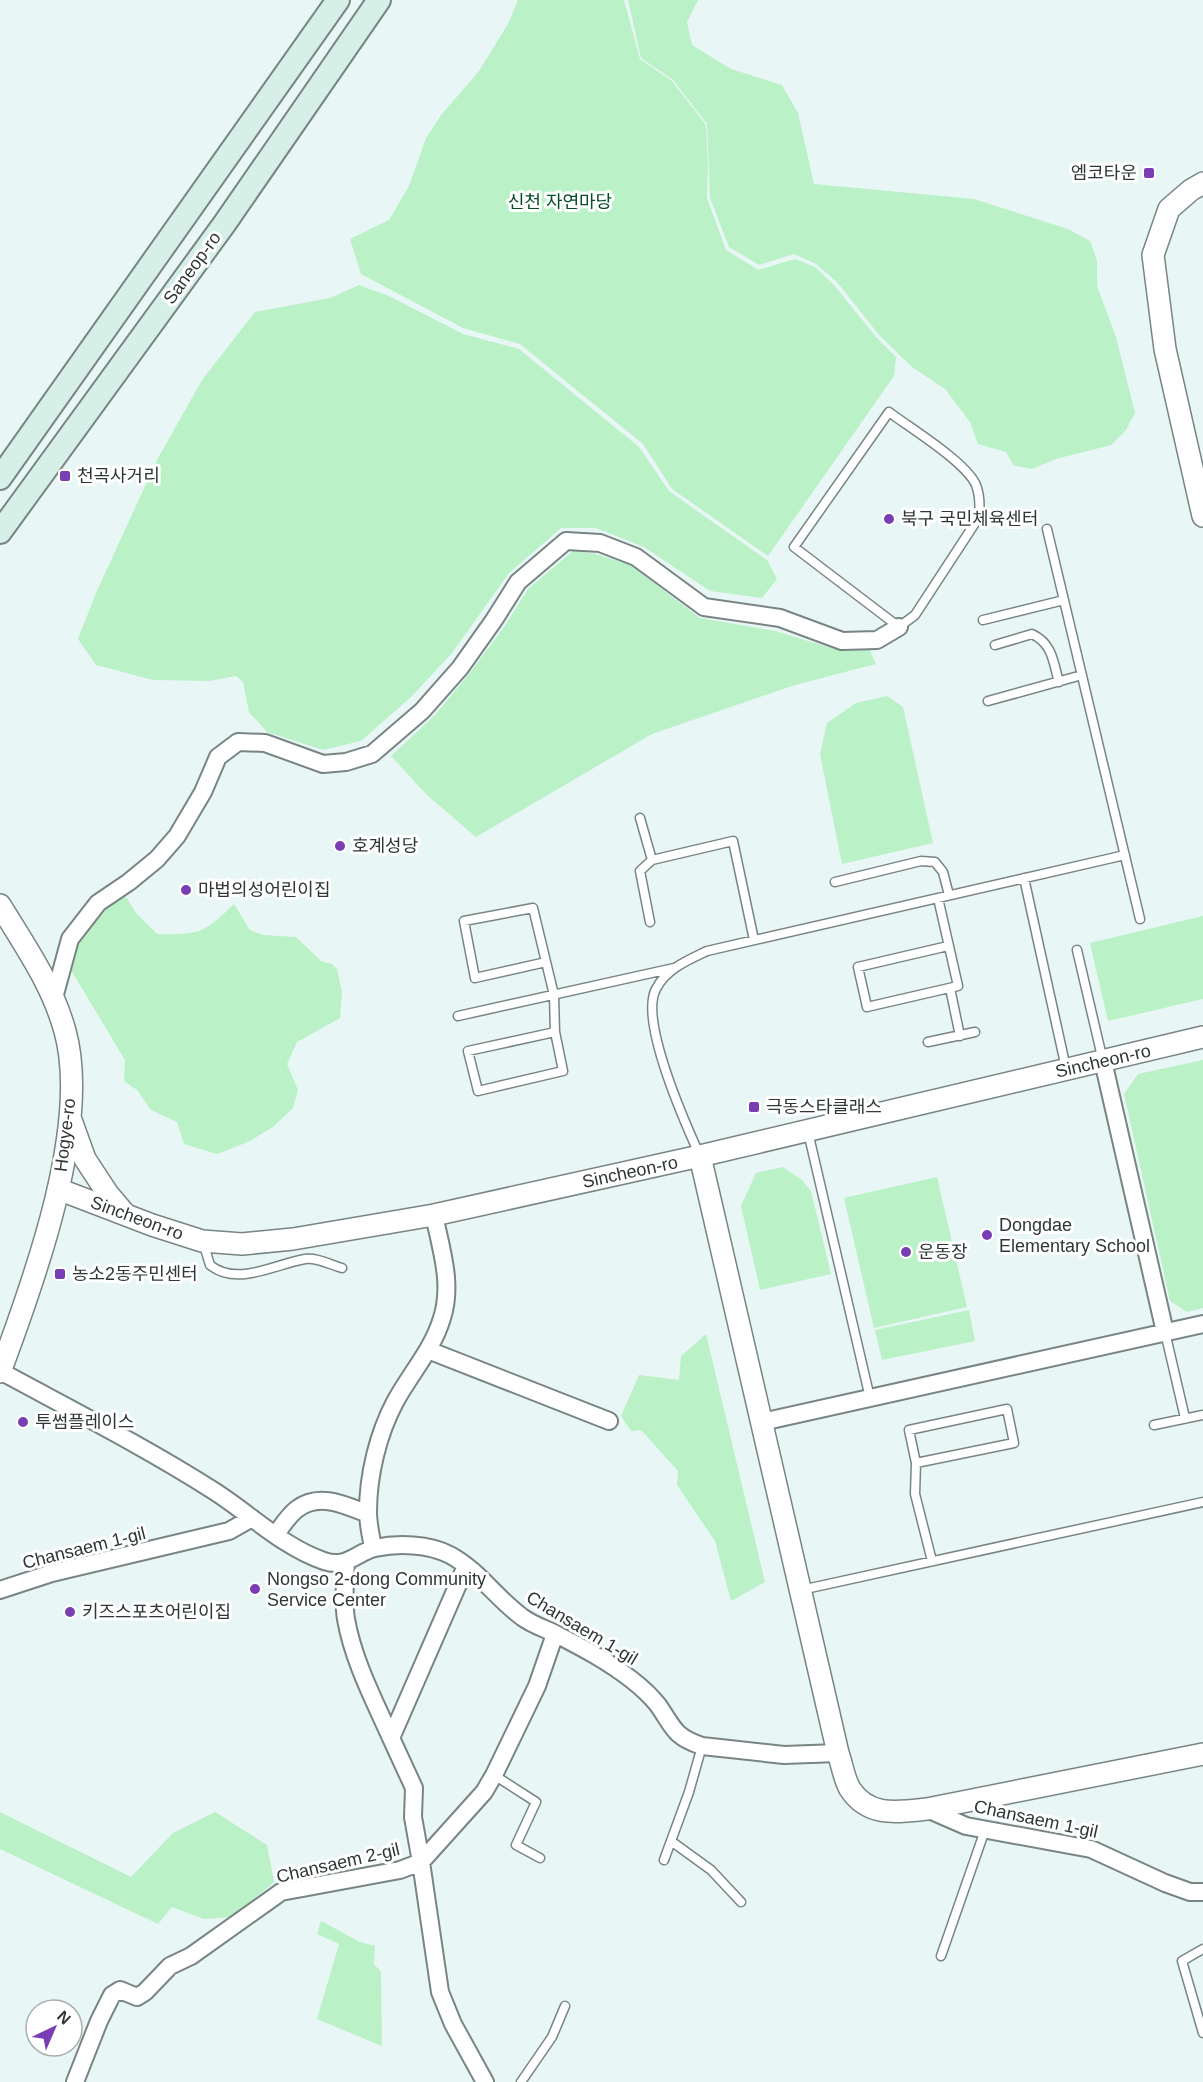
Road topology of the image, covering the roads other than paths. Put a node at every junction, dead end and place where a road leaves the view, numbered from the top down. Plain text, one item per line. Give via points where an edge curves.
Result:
1 (338, 0) edge
2 (379, 0) edge
3 (1203, 183) edge
4 (0, 478) edge
5 (1203, 516) edge
6 (1047, 529) dead end
7 (0, 532) edge
8 (1064, 600) junction
9 (983, 620) dead end
10 (899, 627) junction
11 (995, 645) dead end
12 (1082, 675) junction
13 (1059, 682) junction
14 (988, 701) dead end
15 (640, 818) dead end
16 (1125, 855) junction
17 (652, 860) junction
18 (1024, 878) junction
19 (835, 882) dead end
20 (949, 895) junction
21 (938, 898) junction
22 (0, 905) edge
23 (1140, 919) dead end
24 (650, 922) dead end
25 (754, 940) junction
26 (948, 946) junction
27 (1077, 950) dead end
28 (546, 962) junction
29 (674, 968) junction
30 (950, 988) junction
31 (554, 995) junction
32 (54, 998) junction
33 (458, 1016) dead end
34 (555, 1032) junction
35 (975, 1032) dead end
36 (960, 1036) junction
37 (1203, 1037) edge
38 (928, 1042) dead end
39 (1103, 1061) junction
40 (1067, 1070) junction
41 (71, 1118) junction
42 (807, 1131) junction
43 (700, 1156) junction
44 (58, 1189) junction
45 (126, 1215) junction
46 (435, 1215) junction
47 (202, 1241) junction
48 (342, 1268) dead end
49 (1203, 1324) edge
50 (1165, 1332) junction
51 (428, 1350) junction
52 (0, 1371) edge
53 (870, 1398) junction
54 (1203, 1415) edge
55 (1185, 1418) junction
56 (609, 1421) dead end
57 (762, 1422) junction
58 (1154, 1425) dead end
59 (916, 1463) junction
60 (1203, 1502) edge
61 (368, 1514) junction
62 (252, 1518) junction
63 (276, 1534) junction
64 (373, 1548) junction
65 (932, 1561) junction
66 (346, 1562) junction
67 (466, 1566) junction
68 (0, 1590) edge
69 (800, 1590) junction
70 (555, 1634) junction
71 (391, 1738) junction
72 (702, 1746) junction
73 (838, 1753) junction
74 (1203, 1754) edge
75 (494, 1775) junction
76 (927, 1809) junction
77 (985, 1830) junction
78 (671, 1841) junction
79 (540, 1858) dead end
80 (664, 1860) dead end
81 (421, 1862) junction
82 (1203, 1892) edge
83 (741, 1902) dead end
84 (1203, 1949) edge
85 (941, 1956) dead end
86 (565, 2006) dead end
87 (1203, 2033) edge
88 (75, 2082) edge
89 (485, 2082) edge
90 (521, 2082) edge

1 - 4 main road, Saneop-ro
2 - 7 main road, Saneop-ro via 225,223
3 - 5 street via 1169,209 1153,255 1165,349
6 - 8 lane
8 - 9 lane
8 - 12 lane
10 - 10 lane via 915,615 979,517 980,501 975,483 964,468 889,412 794,547
10 - 32 street via 877,640 842,641 780,618 704,608 636,557 600,543 566,541 518,582 460,668 422,711 372,754 323,764 265,743 238,742 218,757 177,836 157,859 98,903 70,939
11 - 13 lane via 1032,634 1043,639
12 - 13 lane
12 - 16 lane
13 - 14 lane
15 - 17 lane
16 - 18 lane
16 - 23 lane
17 - 24 lane via 640,871
17 - 25 lane via 733,841
18 - 20 lane
18 - 40 lane
19 - 20 lane via 921,861 935,862 943,872
20 - 21 lane
21 - 25 lane
21 - 26 lane
22 - 32 street, Hogye-ro
25 - 29 lane via 707,951
26 - 30 lane via 958,986
26 - 30 lane via 858,967 867,1007
27 - 39 lane
28 - 28 lane via 533,908 464,921 475,978
28 - 31 lane
29 - 31 lane
29 - 43 lane via 656,989 650,1009 670,1090
30 - 36 lane
31 - 33 lane
31 - 34 lane
32 - 41 street, Hogye-ro via 70,1066
34 - 34 lane via 563,1071 478,1091 468,1051
35 - 36 lane
36 - 38 lane
37 - 39 street, Sincheon-ro
39 - 40 street, Sincheon-ro
39 - 50 street
40 - 42 street, Sincheon-ro
41 - 44 street, Hogye-ro
41 - 45 street via 85,1159
42 - 43 street, Sincheon-ro
42 - 53 lane
43 - 46 street, Sincheon-ro
43 - 57 street
44 - 45 street, Sincheon-ro
44 - 52 street, Hogye-ro via 32,1281
45 - 47 street, Sincheon-ro
46 - 47 street, Sincheon-ro via 293,1239 242,1244
46 - 51 street via 448,1280 442,1318
47 - 48 lane via 210,1265 226,1274 264,1272 308,1258
49 - 50 street
50 - 53 street
50 - 55 lane
51 - 56 street
51 - 61 street via 395,1402 379,1442 370,1477
52 - 62 street via 162,1459
53 - 57 street
54 - 55 lane
55 - 58 lane
57 - 69 street
59 - 59 lane via 1014,1443 1007,1409 909,1430
59 - 65 lane via 915,1494
60 - 65 lane
61 - 63 street via 332,1500 309,1502 296,1510
61 - 64 street
62 - 63 street
62 - 68 street, Chansaem 1-gil via 229,1531 52,1573
63 - 66 street via 328,1563
64 - 66 street, Chansaem 1-gil
64 - 67 street, Chansaem 1-gil via 434,1547
65 - 69 lane
66 - 71 street, Chansaem 2-gil via 345,1618 370,1692
67 - 70 street, Chansaem 1-gil via 524,1619
67 - 71 street
69 - 73 street
70 - 72 street, Chansaem 1-gil via 628,1677 657,1705 679,1736
70 - 75 street via 537,1686
71 - 81 street, Chansaem 2-gil via 414,1788 413,1817
72 - 73 street, Chansaem 1-gil via 784,1755
72 - 78 lane
73 - 76 street via 850,1789 867,1805 888,1813
74 - 76 street
75 - 79 lane via 536,1802 516,1845
75 - 81 street via 484,1792
76 - 77 street, Chansaem 1-gil
77 - 82 street, Chansaem 1-gil via 1091,1849 1165,1883
77 - 85 lane
78 - 80 lane
78 - 83 lane via 711,1870
81 - 88 street, Chansaem 2-gil via 400,1870 281,1893 191,1956 170,1966 137,1997 120,1990 112,1995
81 - 89 street via 440,1992
84 - 87 lane via 1182,1961
86 - 90 lane via 552,2037

